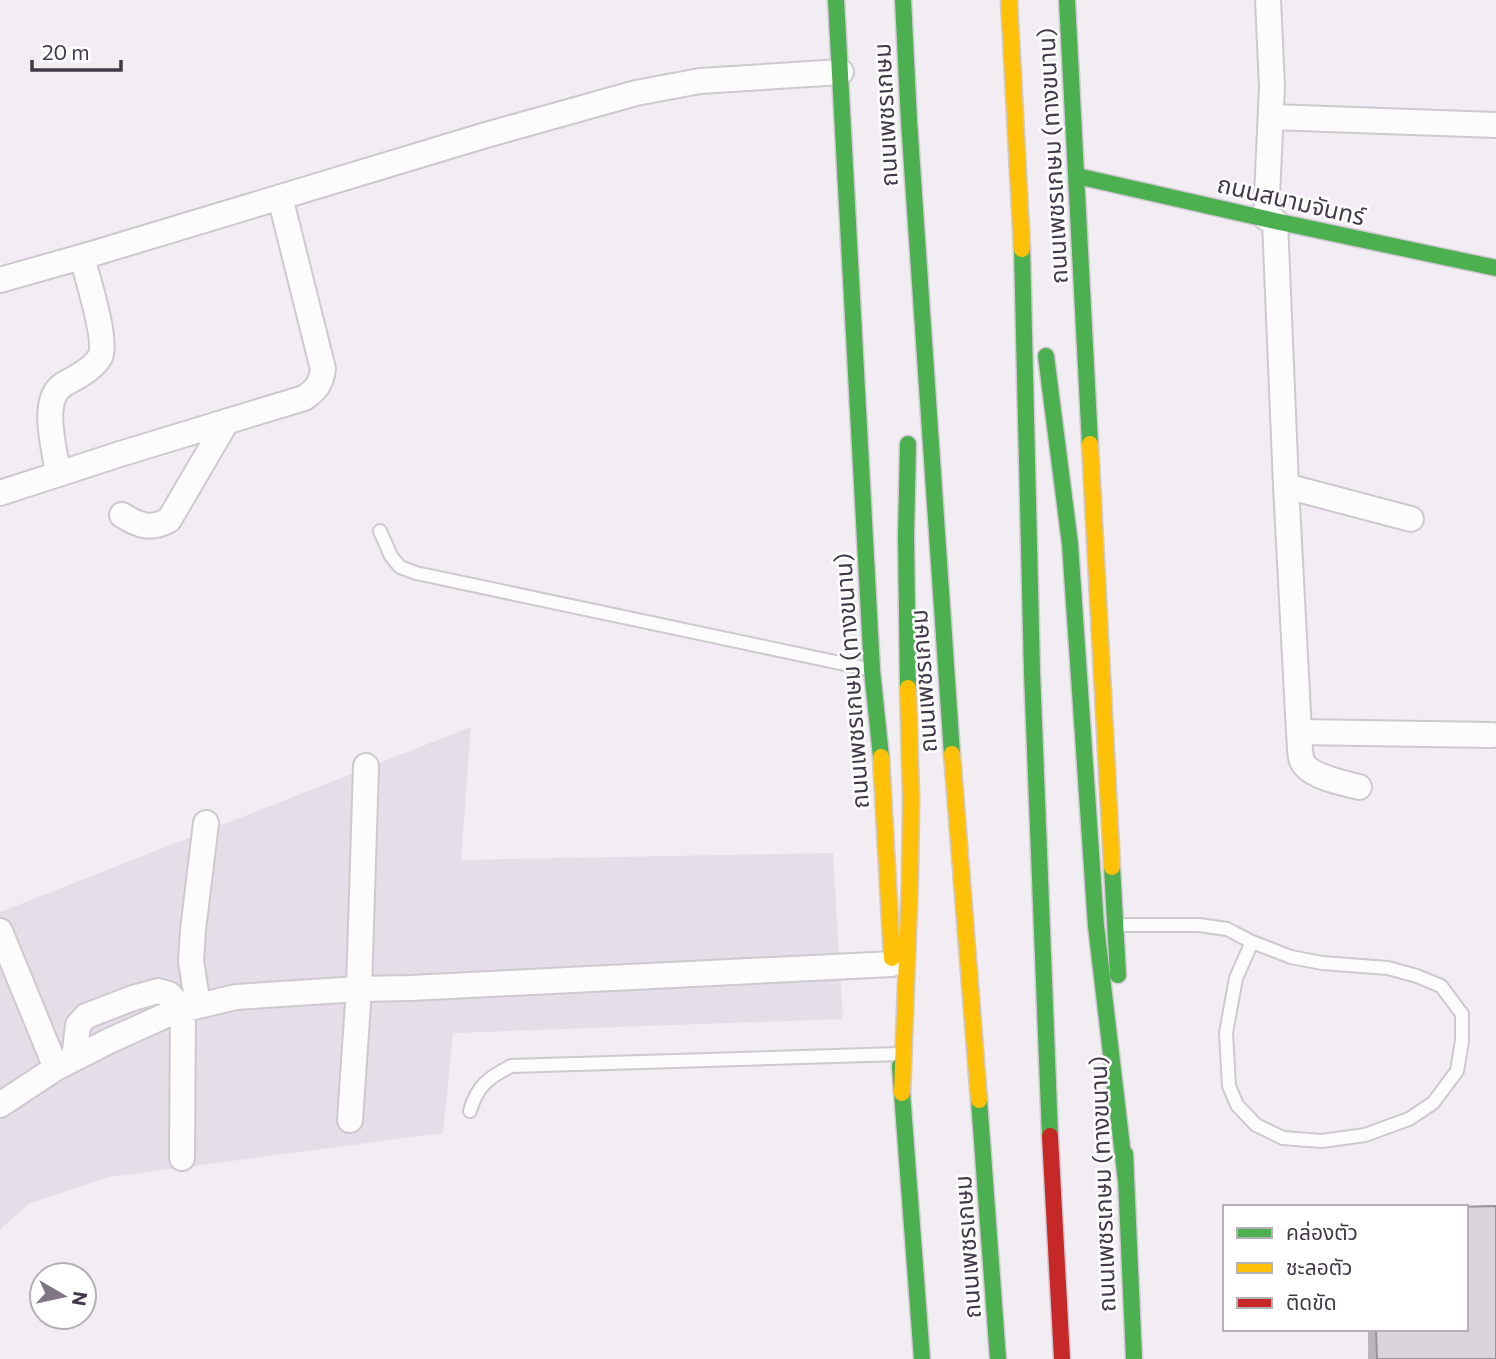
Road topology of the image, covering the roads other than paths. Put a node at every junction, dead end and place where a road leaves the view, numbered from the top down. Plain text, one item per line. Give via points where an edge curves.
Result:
1 (836, 0) edge
2 (902, 0) edge
3 (1009, 0) edge
4 (1067, 0) edge
5 (1268, 0) edge
6 (841, 72) junction
7 (1015, 108) junction
8 (1271, 117) junction
9 (1496, 125) edge
10 (1077, 176) junction
11 (280, 197) junction
12 (914, 206) junction
13 (1270, 220) junction
14 (82, 257) junction
15 (1496, 268) edge
16 (0, 280) edge
17 (1039, 299) dead end
18 (1044, 339) dead end
19 (909, 366) dead end
20 (227, 421) junction
21 (908, 432) dead end
22 (58, 474) junction
23 (1286, 486) junction
24 (0, 493) edge
25 (122, 515) dead end
26 (1411, 519) dead end
27 (380, 531) dead end
28 (872, 670) junction
29 (1299, 732) junction
30 (1492, 735) dead end
31 (366, 766) dead end
32 (1359, 787) dead end
33 (206, 823) dead end
34 (1115, 925) junction
35 (0, 931) edge
36 (1252, 942) junction
37 (892, 964) junction
38 (359, 989) junction
39 (191, 1008) junction
40 (899, 1054) junction
41 (65, 1064) junction
42 (902, 1093) junction
43 (0, 1105) edge
44 (470, 1111) dead end
45 (350, 1120) dead end
46 (182, 1158) dead end
47 (1126, 1181) junction
48 (922, 1359) edge
49 (998, 1359) edge
50 (1062, 1359) edge
51 (1134, 1359) edge

1 - 6 main road, ถนนเพชรเกษม (ทางขนาน)
2 - 12 main road, ถนนเพชรเกษม
3 - 7 main road
4 - 10 main road, ถนนเพชรเกษม (ทางขนาน)
5 - 8 street
6 - 11 street via 700,81 636,93
6 - 28 main road, ถนนเพชรเกษม (ทางขนาน)
7 - 17 main road
7 - 50 main road via 1041,927
8 - 9 street
8 - 13 street
10 - 13 main road, ถนนสนามจันทร์
10 - 34 main road, ถนนเพชรเกษม (ทางขนาน)
11 - 14 street
11 - 20 street via 323,369 321,381 304,398
12 - 19 main road
12 - 49 main road, ถนนเพชรเกษม
13 - 15 main road, ถนนสนามจันทร์
13 - 23 street
14 - 16 street
14 - 22 street via 102,348 99,359 59,386 52,397 49,411
18 - 47 main road via 1070,544 1096,926
20 - 22 street
20 - 25 street via 169,520 144,525
21 - 42 main road via 911,838
22 - 24 street
23 - 26 street
23 - 29 street
27 - 28 lane via 391,556 416,573
28 - 37 main road, ถนนเพชรเกษม (ทางขนาน)
29 - 30 street
29 - 32 street via 1302,761 1312,771
31 - 38 street
33 - 39 street via 192,930
34 - 36 lane via 1199,925 1227,929
34 - 47 main road, ถนนเพชรเกษม (ทางขนาน)
35 - 41 street
36 - 36 lane via 1291,957 1388,968 1441,986 1462,1014 1457,1072 1433,1102 1409,1119 1365,1135 1322,1141 1283,1138 1256,1125 1237,1105 1229,1086 1226,1033 1236,978
37 - 38 street
37 - 40 main road, ถนนเพชรเกษม (ทางขนาน)
38 - 39 street via 236,997
38 - 45 street
39 - 41 street via 173,1012
39 - 41 street via 158,991 86,1016 78,1025
39 - 46 street
40 - 42 main road, ถนนเพชรเกษม (ทางขนาน)
40 - 44 lane via 511,1066 484,1082
41 - 43 street
42 - 48 main road, ถนนเพชรเกษม (ทางขนาน)
47 - 51 main road, ถนนเพชรเกษม (ทางขนาน)

